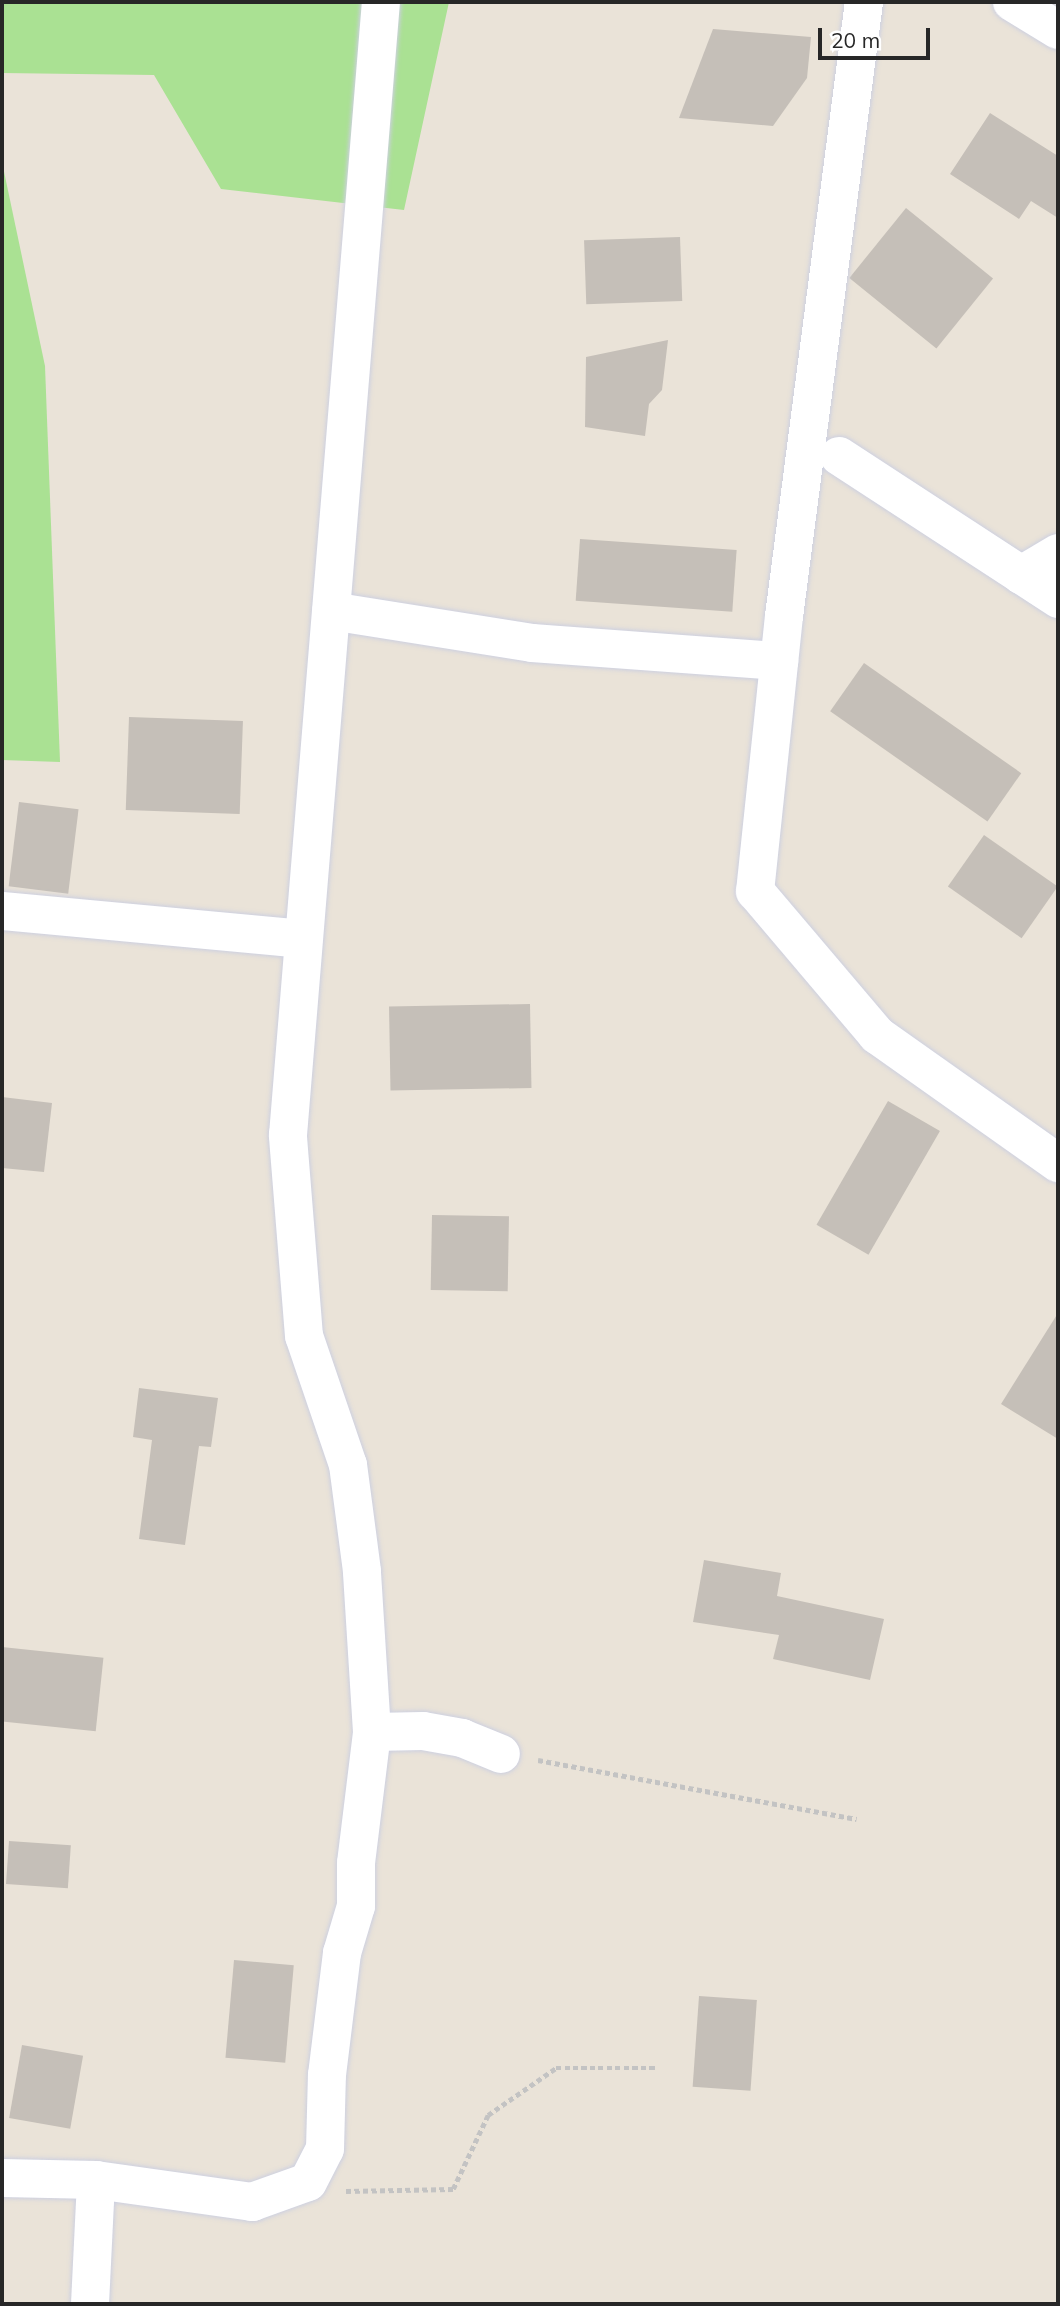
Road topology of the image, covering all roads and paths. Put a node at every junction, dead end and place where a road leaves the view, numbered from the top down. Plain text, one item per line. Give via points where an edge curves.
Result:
1 (382, 2) edge
2 (864, 2) edge
3 (1012, 2) edge
4 (1058, 30) edge
5 (839, 456) dead end
6 (1058, 553) edge
7 (1021, 575) junction
8 (1058, 599) edge
9 (331, 611) junction
10 (779, 661) junction
11 (2, 911) edge
12 (302, 939) junction
13 (1058, 1163) edge
14 (372, 1732) junction
15 (501, 1754) joint
16 (857, 1819) dead end
17 (658, 2068) dead end
18 (2, 2178) edge
19 (96, 2180) junction
20 (290, 2192) junction
21 (90, 2304) edge

1 - 9 street
2 - 10 street
3 - 4 street
5 - 7 street
6 - 7 street
7 - 8 street
9 - 10 street via 532,643
9 - 12 street
10 - 13 street via 755,891 877,1035
11 - 12 street
12 - 14 street via 288,1135 304,1336 348,1465 362,1571
14 - 15 street via 423,1731
14 - 20 street via 356,1863 356,1906 342,1953 328,2064 325,2149 308,2182
15 - 16 path
17 - 20 path via 556,2068 488,2115 453,2189
18 - 19 street
19 - 20 street via 252,2202
19 - 21 street

